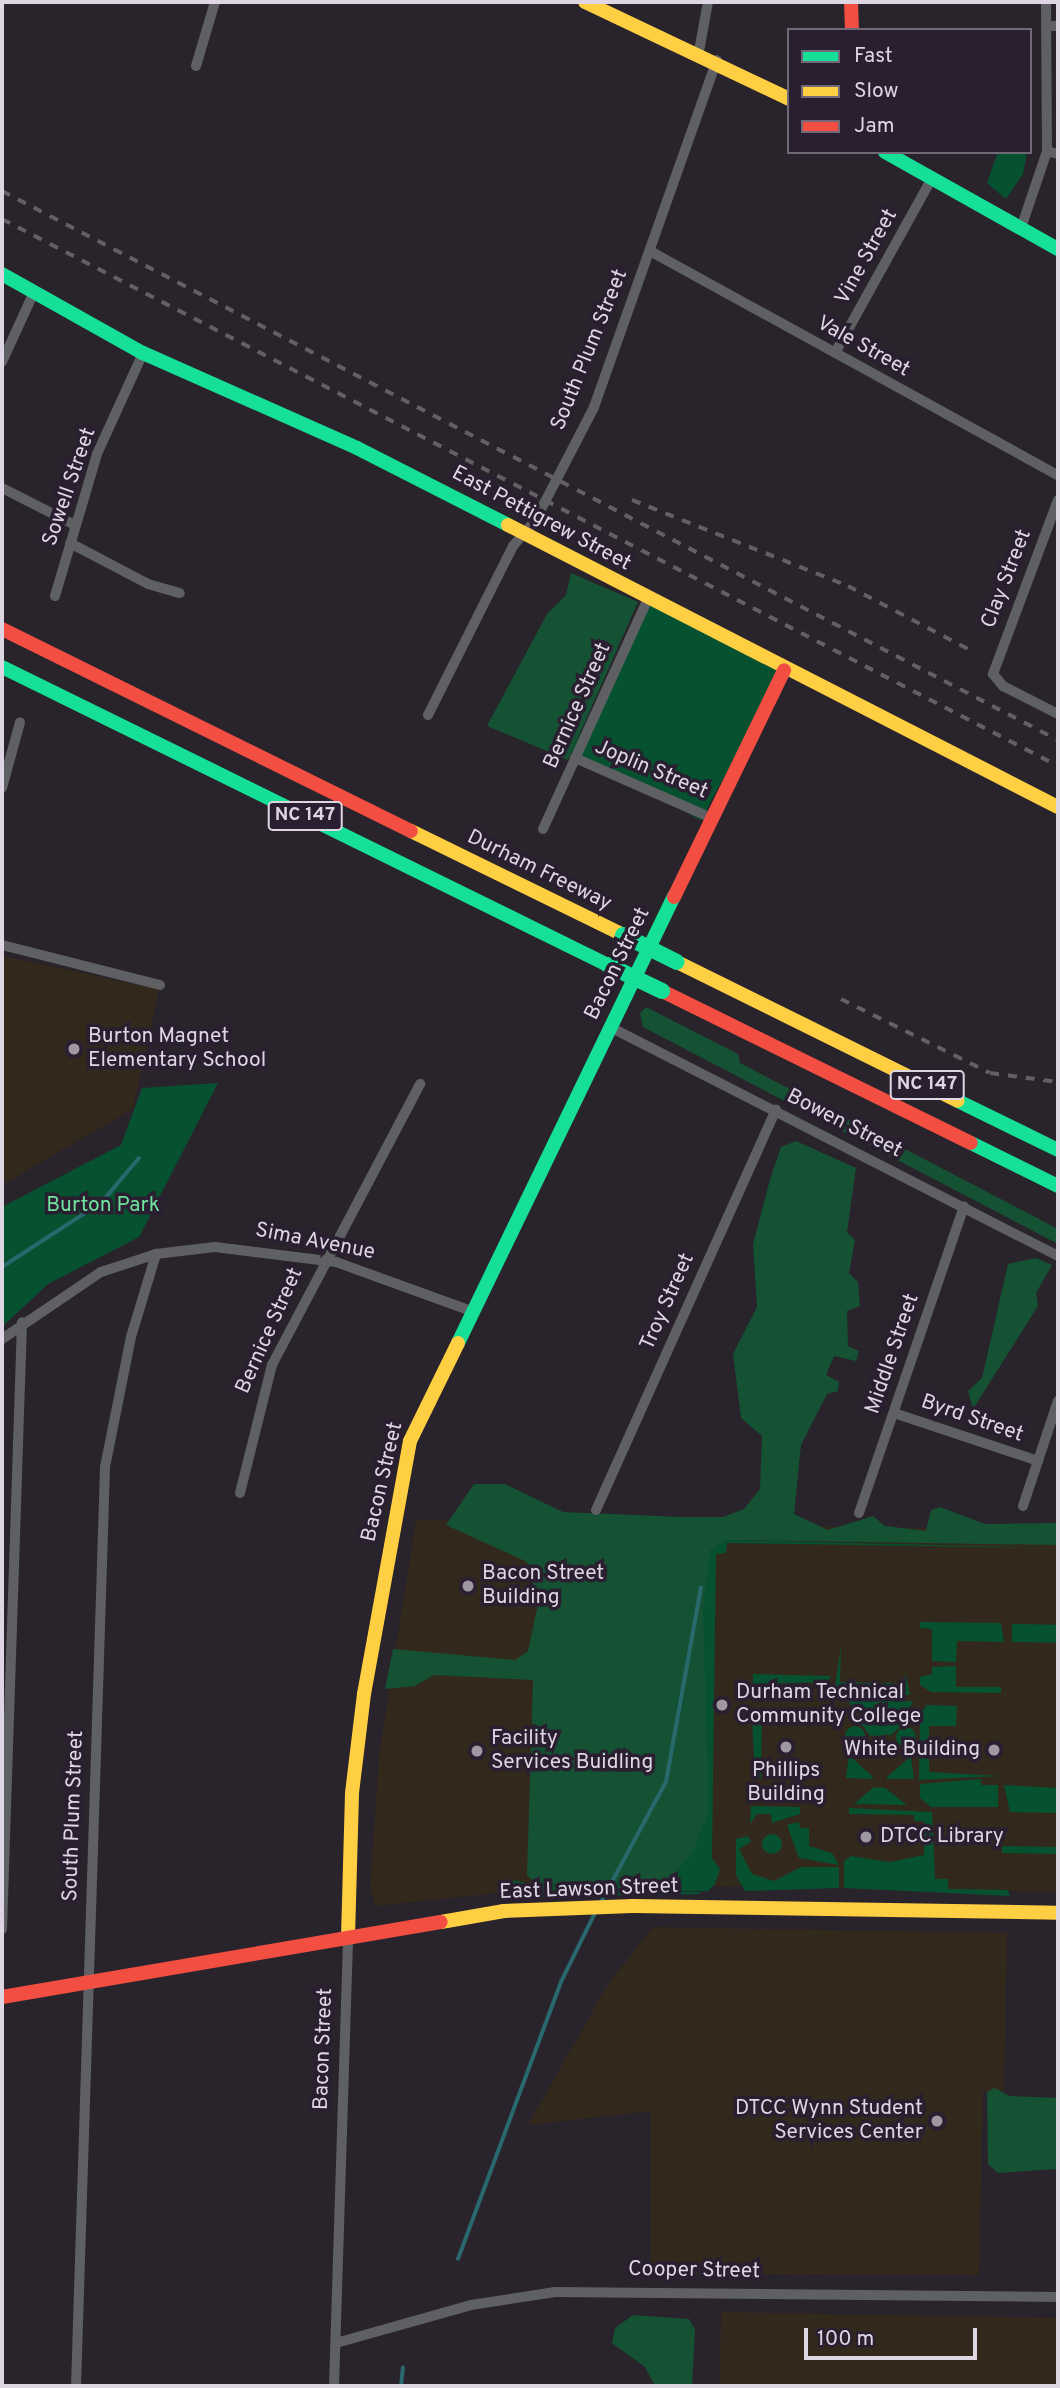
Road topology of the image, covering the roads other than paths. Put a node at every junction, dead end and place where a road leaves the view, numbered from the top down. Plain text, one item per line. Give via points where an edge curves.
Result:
1 (215, 2) edge
2 (585, 2) edge
3 (708, 2) edge
4 (851, 2) edge
5 (1045, 2) edge
6 (1046, 26) junction
7 (1058, 26) edge
8 (852, 28) edge
9 (699, 51) junction
10 (717, 60) junction
11 (196, 66) dead end
12 (787, 98) edge
13 (1047, 151) junction
14 (889, 154) edge
15 (1058, 154) edge
16 (932, 178) junction
17 (1021, 228) junction
18 (1058, 248) edge
19 (650, 251) junction
20 (2, 274) edge
21 (34, 292) junction
22 (143, 353) junction
23 (835, 354) junction
24 (2, 362) edge
25 (1058, 475) edge
26 (2, 488) edge
27 (1058, 500) edge
28 (75, 526) junction
29 (523, 534) junction
30 (71, 542) junction
31 (180, 593) dead end
32 (55, 596) dead end
33 (648, 599) junction
34 (2, 620) edge
35 (2, 629) edge
36 (28, 642) junction
37 (2, 667) edge
38 (784, 670) junction
39 (1058, 714) edge
40 (428, 715) dead end
41 (20, 722) dead end
42 (576, 758) junction
43 (2, 788) edge
44 (1058, 807) edge
45 (712, 818) junction
46 (543, 829) dead end
47 (2, 945) edge
48 (160, 985) dead end
49 (610, 1027) junction
50 (421, 1084) dead end
51 (776, 1110) junction
52 (991, 1116) junction
53 (946, 1131) junction
54 (1058, 1142) edge
55 (1058, 1150) edge
56 (1058, 1186) edge
57 (1058, 1195) edge
58 (964, 1207) junction
59 (156, 1254) junction
60 (1058, 1256) edge
61 (324, 1259) junction
62 (471, 1311) junction
63 (22, 1322) junction
64 (2, 1339) edge
65 (1058, 1401) edge
66 (894, 1413) junction
67 (1038, 1461) junction
68 (240, 1493) dead end
69 (1023, 1506) dead end
70 (596, 1510) dead end
71 (859, 1513) dead end
72 (7, 1615) edge
73 (1058, 1913) edge
74 (2, 1929) edge
75 (348, 1937) junction
76 (88, 1982) junction
77 (2, 1997) edge
78 (1058, 2297) edge
79 (336, 2343) junction
80 (76, 2386) edge
81 (334, 2386) edge

1 - 11 street
2 - 9 main road
3 - 9 street
4 - 8 main road
5 - 6 street
6 - 7 street
6 - 13 street
9 - 10 main road
10 - 12 main road
10 - 19 street, South Plum Street
13 - 15 street
13 - 17 street
14 - 16 main road
16 - 17 main road
16 - 23 street, Vine Street
17 - 18 main road
19 - 23 street, Vale Street
19 - 29 street, South Plum Street via 594,407
20 - 21 main road, East Pettigrew Street
21 - 22 main road, East Pettigrew Street
21 - 24 street
22 - 28 street, Sowell Street via 97,454
22 - 29 main road, East Pettigrew Street via 357,447
23 - 25 street, Vale Street
26 - 28 street
27 - 39 street, Clay Street via 993,674 1003,686
28 - 30 street, Sowell Street
29 - 33 main road, East Pettigrew Street
29 - 40 street, South Plum Street
30 - 31 street via 148,584
30 - 32 street, Sowell Street
33 - 38 main road, East Pettigrew Street
33 - 42 street, Bernice Street
34 - 36 main road
35 - 36 main road, Durham Freeway / NC 147
36 - 52 main road, Durham Freeway / NC 147, bridge
37 - 53 main road, NC 147, bridge
38 - 44 main road, East Pettigrew Street
38 - 45 main road, Bacon Street
41 - 43 street
42 - 45 street, Joplin Street
42 - 46 street, Bernice Street
45 - 49 main road, Bacon Street
47 - 48 street
49 - 51 street, Bowen Street
49 - 62 main road, Bacon Street
50 - 61 street, Bernice Street
51 - 58 street, Bowen Street
51 - 70 street, Troy Street
52 - 54 main road
52 - 55 main road, Durham Freeway / NC 147
53 - 56 main road, NC 147
53 - 57 main road
58 - 60 street, Bowen Street
58 - 66 street, Middle Street
59 - 61 street, Sima Avenue via 227,1247
59 - 63 street, Sima Avenue via 82,1281
59 - 76 street, South Plum Street via 107,1447
61 - 62 street, Sima Avenue via 388,1276
61 - 68 street, Bernice Street via 264,1387
62 - 75 main road, Bacon Street via 425,1403 398,1494 352,1793
63 - 64 street, Sima Avenue
63 - 72 street
65 - 67 street
66 - 67 street, Byrd Street
66 - 71 street, Middle Street
67 - 69 street
72 - 74 street
73 - 75 main road, East Lawson Street via 580,1907 504,1912
75 - 76 main road, East Lawson Street
75 - 79 street, Bacon Street
76 - 77 main road, East Lawson Street
76 - 80 street, South Plum Street
78 - 79 street, Cooper Street via 568,2292 471,2305
79 - 81 street, Bacon Street

